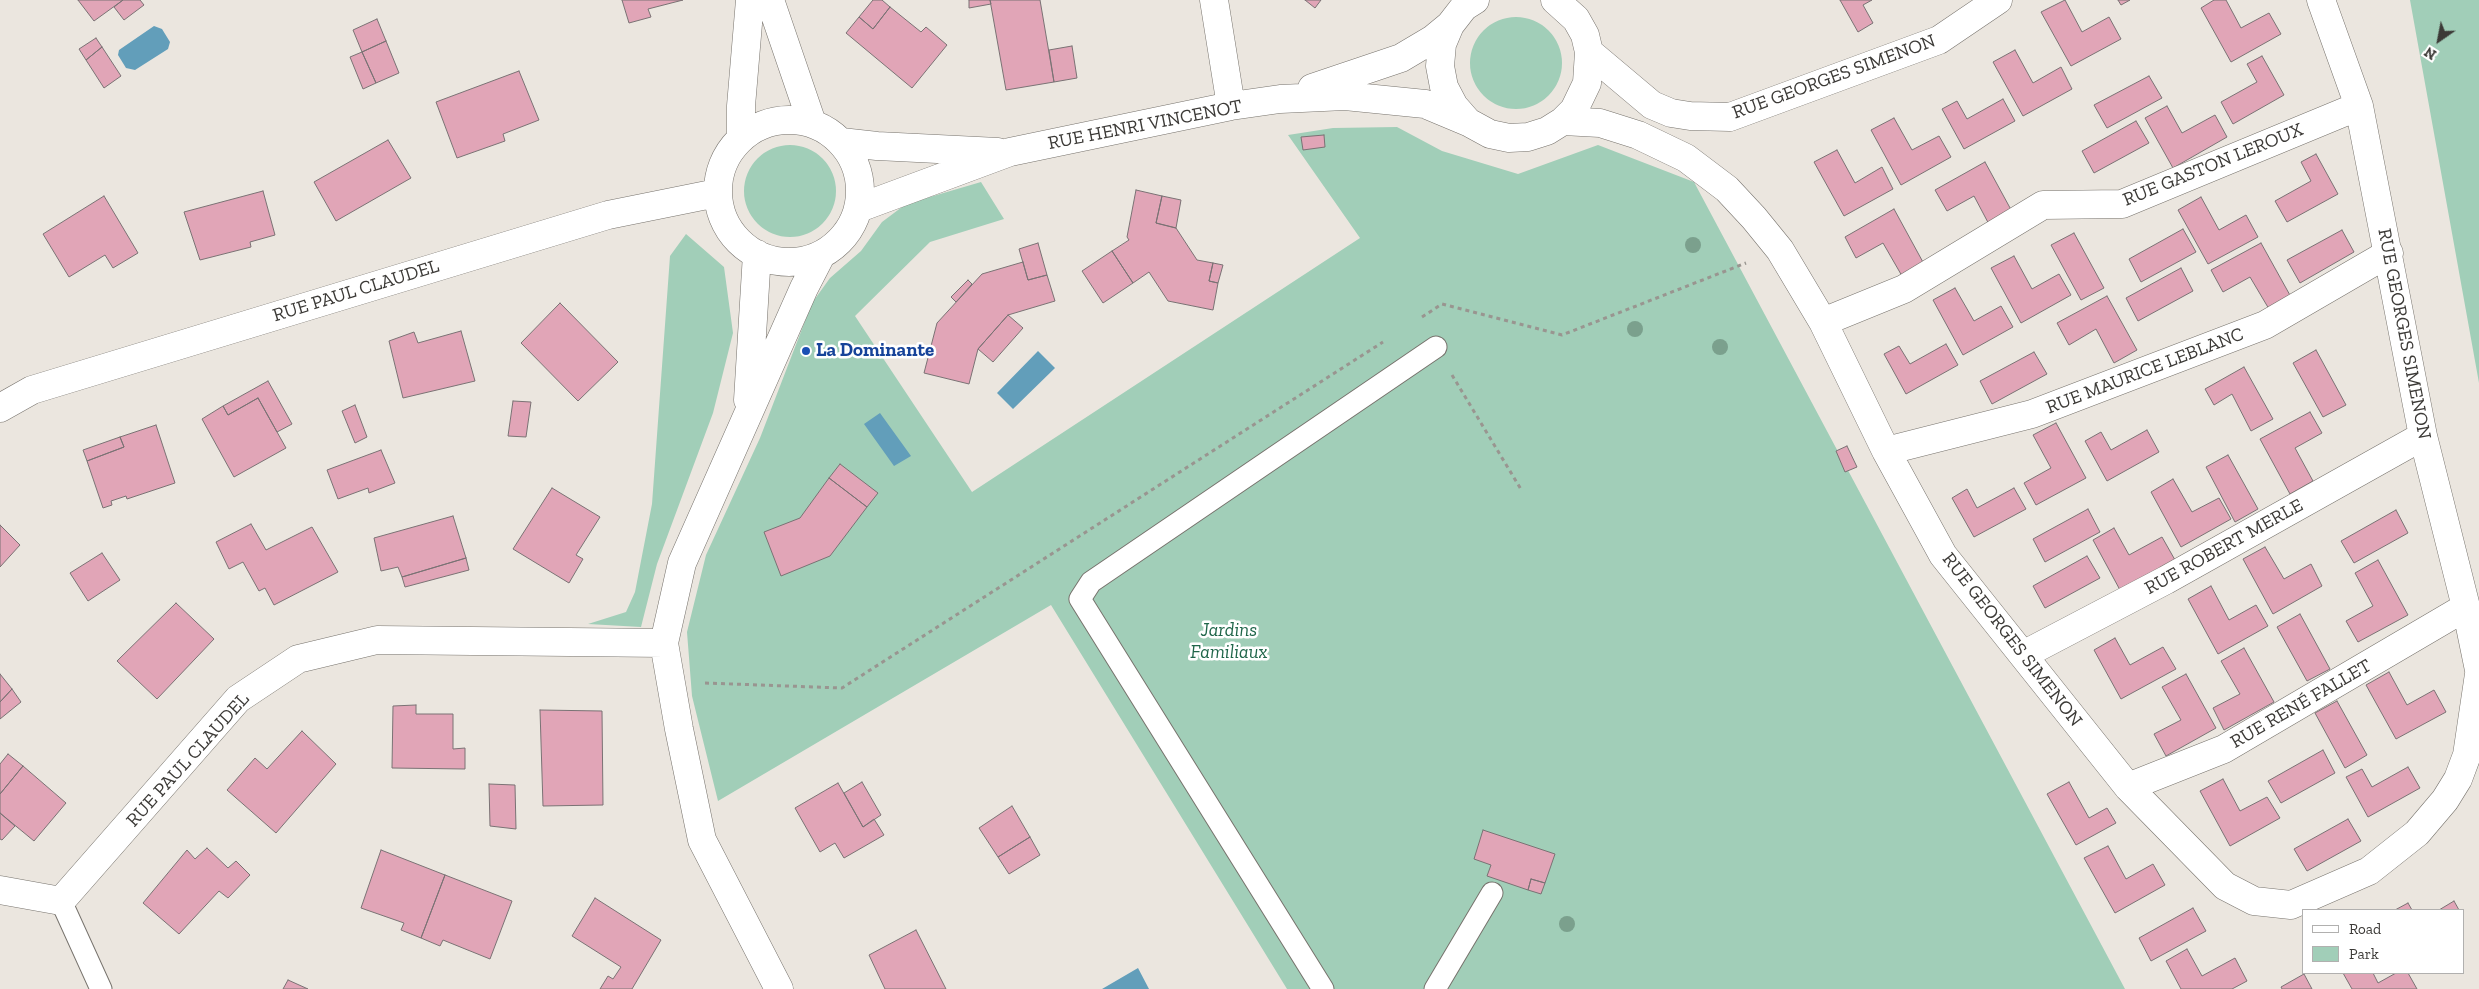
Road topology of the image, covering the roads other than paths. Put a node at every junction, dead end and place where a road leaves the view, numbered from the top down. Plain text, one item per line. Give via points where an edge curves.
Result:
1 (750, 0) edge
2 (770, 0) edge
3 (1214, 0) edge
4 (1475, 0) edge
5 (1555, 0) edge
6 (1998, 0) edge
7 (2321, 0) edge
8 (1450, 24) junction
9 (1589, 52) junction
10 (1280, 99) junction
11 (1231, 106) junction
12 (2359, 106) junction
13 (1563, 121) junction
14 (1468, 122) junction
15 (812, 123) junction
16 (741, 138) junction
17 (841, 142) junction
18 (1010, 152) junction
19 (717, 193) junction
20 (859, 208) junction
21 (2389, 253) junction
22 (757, 254) junction
23 (821, 255) junction
24 (1823, 322) junction
25 (1436, 347) road end
26 (0, 408) edge
27 (747, 418) junction
28 (2423, 436) junction
29 (1886, 451) junction
30 (2466, 607) junction
31 (664, 643) junction
32 (2023, 655) junction
33 (2479, 670) edge
34 (2479, 674) edge
35 (2128, 787) junction
36 (0, 890) edge
37 (1492, 893) dead end
38 (61, 900) junction
39 (101, 989) edge
40 (779, 989) edge
41 (1323, 989) edge
42 (1435, 989) edge

1 - 16 street
2 - 15 street
3 - 11 street
4 - 8 street, RUE HENRI VINCENOT
5 - 9 street, RUE HENRI VINCENOT via 1576,19 1585,35
6 - 9 street, RUE GEORGES SIMENON via 1939,40 1730,117 1690,116 1652,105
7 - 12 street, RUE GEORGES SIMENON
8 - 10 street, RUE HENRI VINCENOT via 1433,40 1401,58
8 - 14 street, RUE HENRI VINCENOT via 1442,44 1440,66 1447,93
9 - 13 street, RUE HENRI VINCENOT via 1587,83 1574,110
10 - 11 street, RUE HENRI VINCENOT
10 - 14 street, RUE HENRI VINCENOT via 1379,98 1425,104
11 - 18 street, RUE HENRI VINCENOT
12 - 21 street, RUE GEORGES SIMENON
12 - 24 street, RUE GASTON LEROUX via 2122,204 2043,205 1904,289
13 - 14 street, RUE HENRI VINCENOT via 1528,137 1509,138 1490,134
13 - 24 street, RUE GEORGES SIMENON via 1600,123 1638,135 1686,158 1727,189 1780,250
15 - 16 street via 774,120
15 - 17 street
16 - 19 street via 727,154
17 - 18 street, RUE HENRI VINCENOT
17 - 20 street via 858,173
18 - 20 street, RUE HENRI VINCENOT
19 - 22 street via 729,229 741,244
19 - 26 street, RUE PAUL CLAUDEL via 608,214 32,390
20 - 23 street via 851,227 838,243
21 - 28 street, RUE GEORGES SIMENON
21 - 29 street, RUE MAURICE LEBLANC via 2265,325 2032,414
22 - 23 street via 778,261 800,262
22 - 27 street
23 - 27 street
24 - 29 street, RUE GEORGES SIMENON
25 - 41 lane via 1091,582 1080,599
27 - 31 street via 682,563
28 - 30 street, RUE GEORGES SIMENON
28 - 32 street, RUE ROBERT MERLE via 2166,580
29 - 32 street, RUE GEORGES SIMENON via 1943,555
30 - 33 street, RUE GEORGES SIMENON
30 - 35 street, RUE RENÉ FALLET via 2224,749
31 - 38 street, RUE PAUL CLAUDEL via 377,640 298,658 238,699
31 - 40 street via 678,730 702,840
32 - 35 street, RUE GEORGES SIMENON
34 - 35 street, RUE GEORGES SIMENON via 2467,755 2458,779 2431,818 2369,871 2291,904 2254,901 2224,886
36 - 38 street
37 - 42 lane
38 - 39 lane

